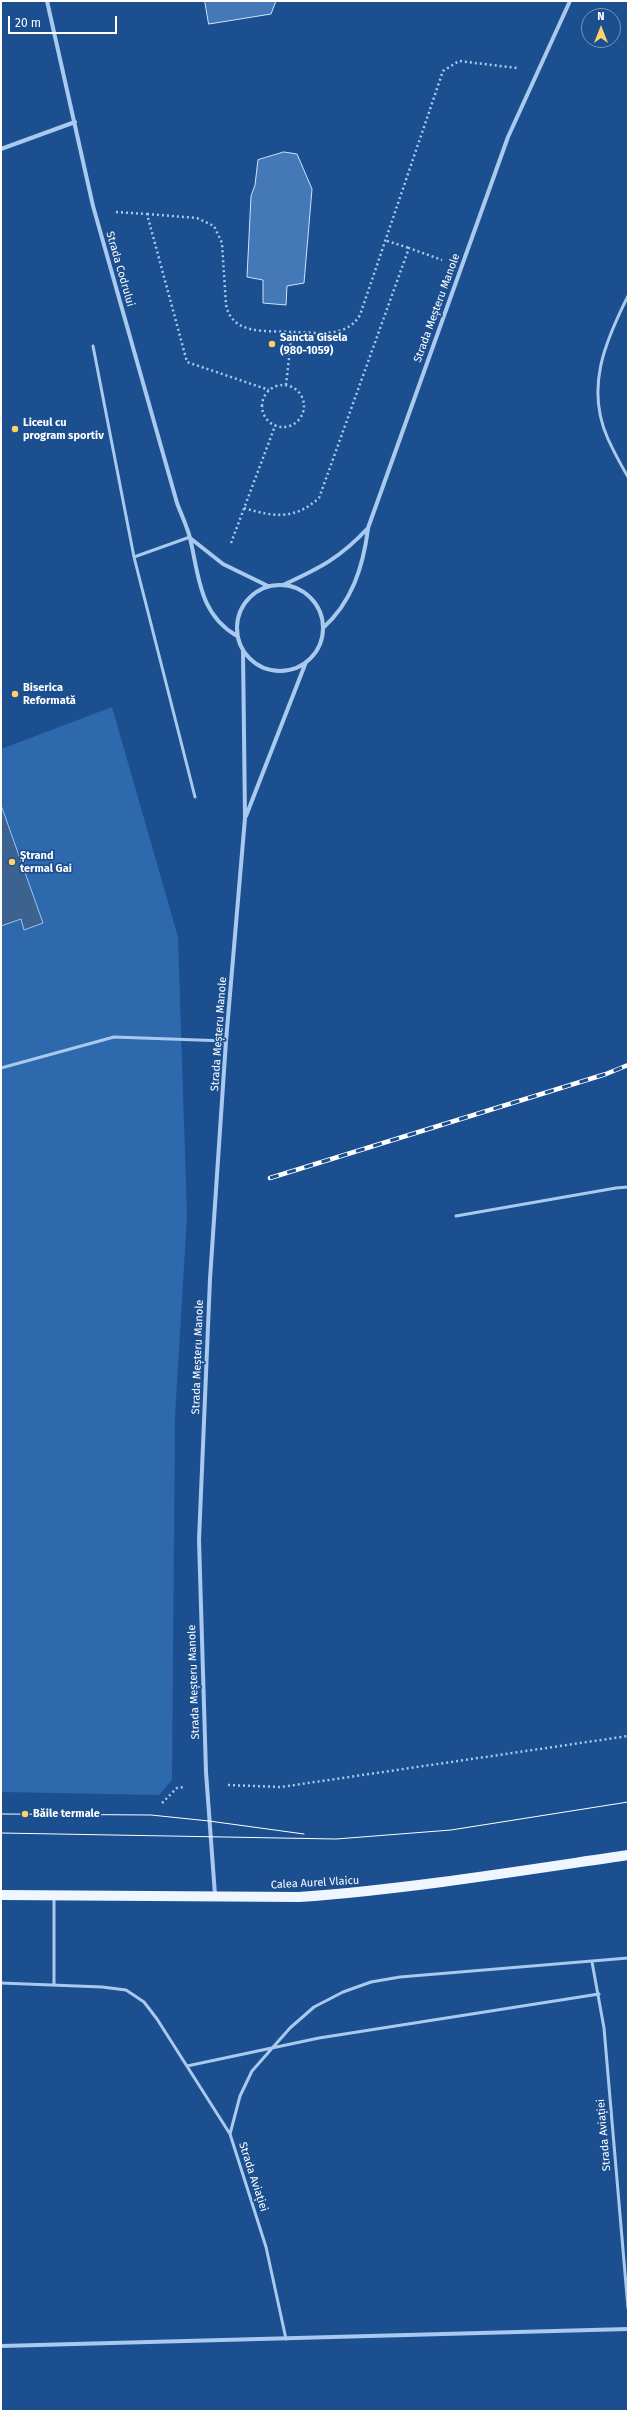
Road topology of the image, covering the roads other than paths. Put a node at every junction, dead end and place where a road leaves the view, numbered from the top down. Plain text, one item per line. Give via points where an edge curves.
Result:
1 (47, 1) edge
2 (570, 1) edge
3 (75, 122) junction
4 (1, 149) edge
5 (628, 296) edge
6 (93, 346) dead end
7 (628, 477) edge
8 (368, 528) junction
9 (190, 537) junction
10 (134, 557) junction
11 (284, 585) junction
12 (268, 586) junction
13 (323, 628) junction
14 (237, 636) junction
15 (243, 651) junction
16 (306, 662) junction
17 (195, 797) dead end
18 (245, 818) junction
19 (226, 1041) junction
20 (1, 1068) edge
21 (628, 1187) edge
22 (456, 1216) dead end
23 (628, 1855) edge
24 (1, 1895) edge
25 (54, 1896) junction
26 (216, 1898) junction
27 (628, 1958) edge
28 (592, 1962) junction
29 (1, 1983) edge
30 (54, 1984) junction
31 (599, 1994) junction
32 (273, 2048) junction
33 (187, 2066) junction
34 (230, 2134) junction
35 (628, 2308) edge
36 (628, 2329) edge
37 (286, 2339) junction
38 (1, 2346) edge

1 - 3 street, Strada Codrului
2 - 8 street, Strada Meșteru Manole via 508,138
3 - 4 street
3 - 9 street, Strada Codrului via 93,206 177,503
5 - 7 lane via 608,336 599,370 598,404 608,438
6 - 10 lane
8 - 11 street, Strada Meșteru Manole via 346,551 330,563
8 - 13 street via 364,558 356,582 344,606
9 - 10 lane
9 - 12 street via 223,564
9 - 14 street, Strada Codrului via 193,561 208,606 215,619
10 - 17 lane
11 - 12 street
11 - 13 street via 298,589 312,599 320,612
12 - 14 street via 253,593 243,606 237,620
13 - 16 street via 316,650
14 - 15 street
15 - 16 street via 254,662 268,669 291,669
15 - 18 street
16 - 18 street
18 - 19 street, Strada Meșteru Manole
19 - 20 lane via 114,1037
19 - 26 street, Strada Meșteru Manole via 210,1279 199,1540 206,1785
21 - 22 lane
23 - 26 main road, Calea Aurel Vlaicu via 348,1894 299,1898
24 - 25 main road, Calea Aurel Vlaicu
25 - 26 main road, Calea Aurel Vlaicu
25 - 30 lane
27 - 28 lane, Strada Aviației
28 - 31 lane, Strada Aviației
28 - 32 lane, Strada Aviației via 400,1977 371,1982 343,1992 314,2007 290,2028
29 - 30 lane
30 - 33 lane via 126,1990 144,2002 153,2013
31 - 32 lane via 319,2038
31 - 35 lane, Strada Aviației
32 - 33 lane
32 - 34 lane, Strada Aviației via 249,2077 240,2096
33 - 34 lane
34 - 37 lane, Strada Aviației via 266,2247
36 - 37 street
37 - 38 street

